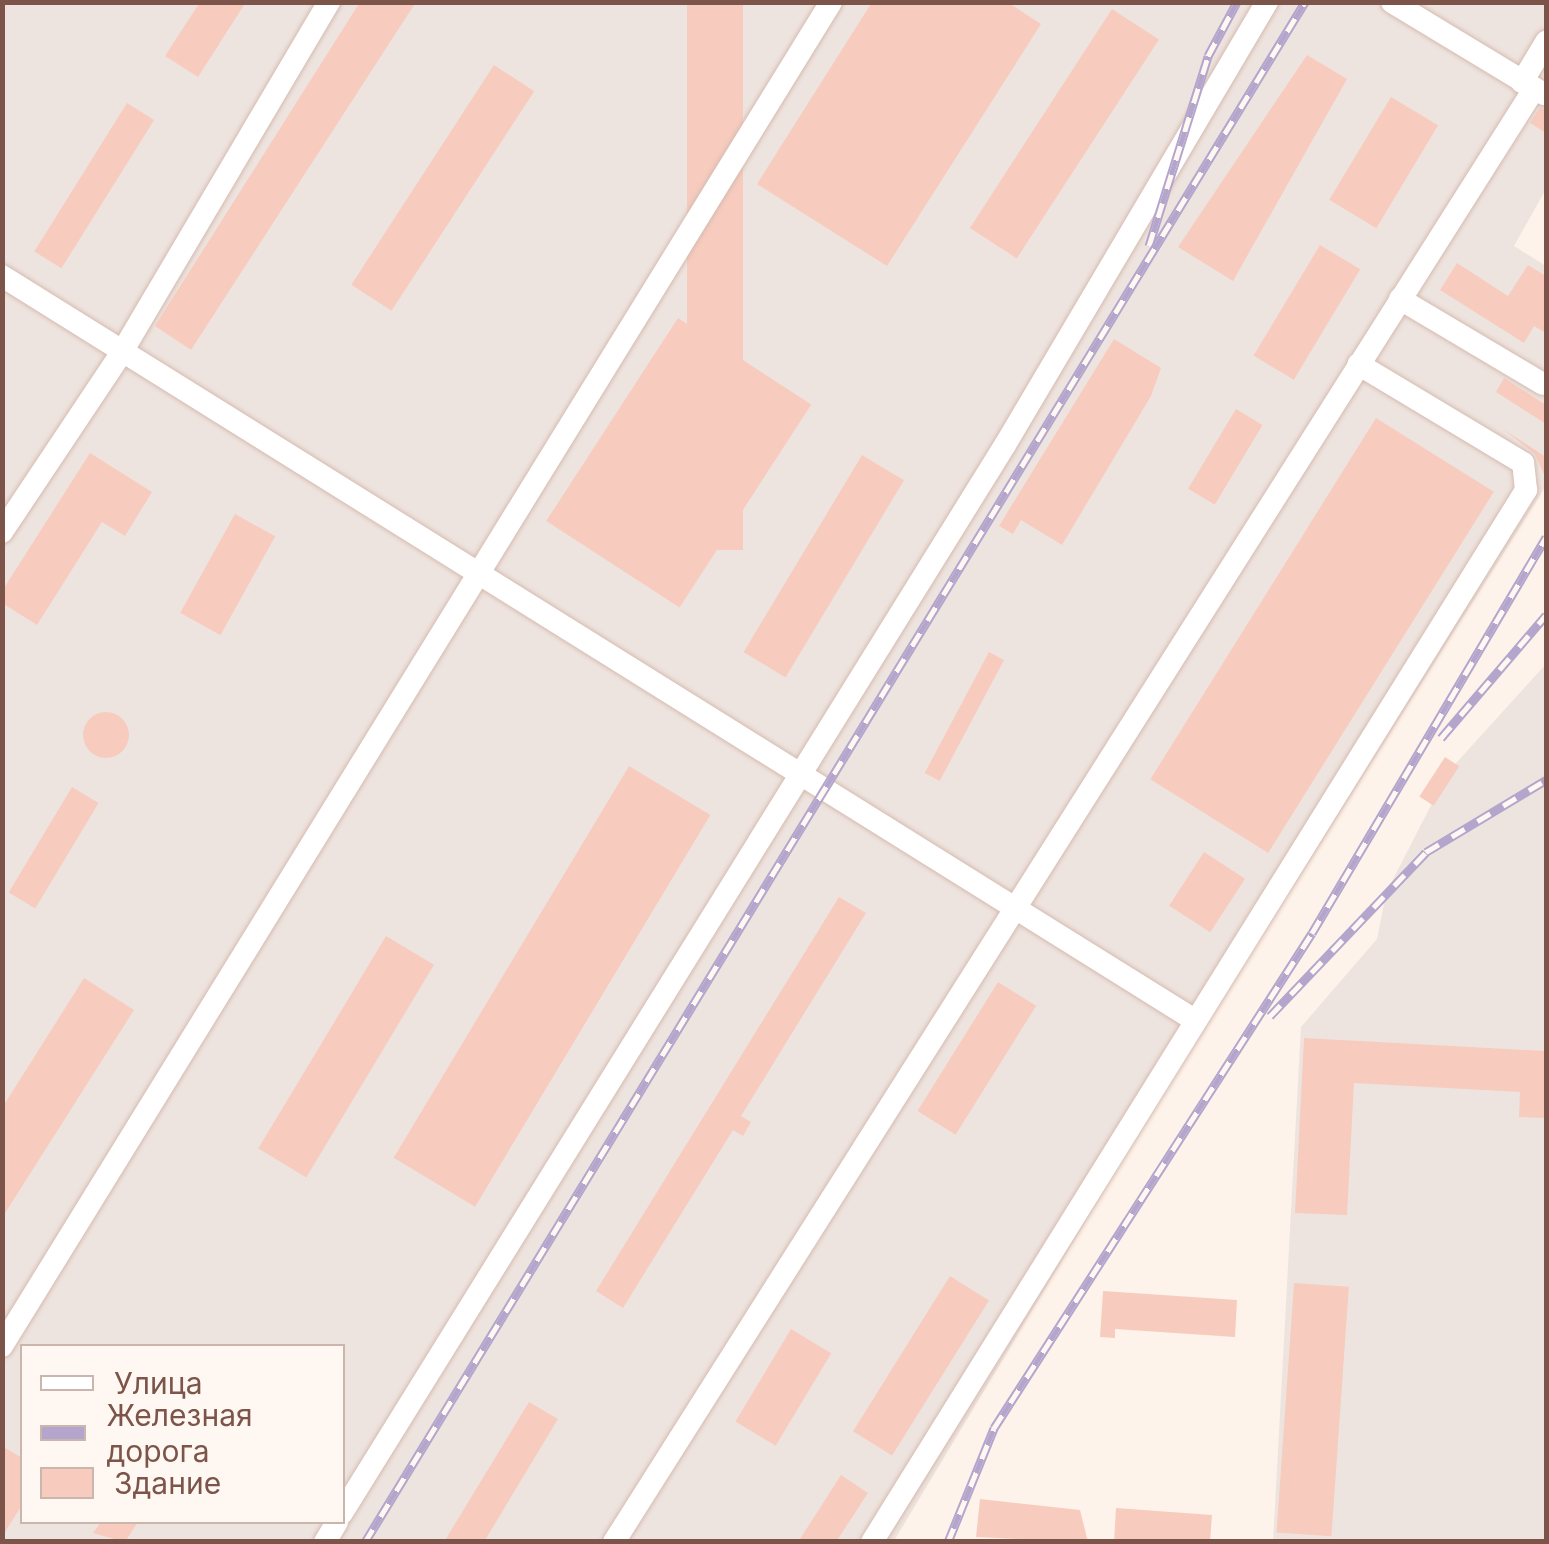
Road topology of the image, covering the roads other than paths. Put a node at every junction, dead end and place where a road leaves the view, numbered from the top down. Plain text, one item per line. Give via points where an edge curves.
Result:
1 (329, 2) edge
2 (831, 2) edge
3 (1266, 2) edge
4 (1392, 2) edge
5 (1546, 42) edge
6 (1534, 89) edge
7 (2, 276) edge
8 (1400, 299) junction
9 (122, 352) junction
10 (1358, 364) junction
11 (1543, 384) dead end
12 (2, 532) edge
13 (478, 575) junction
14 (796, 775) junction
15 (1012, 906) junction
16 (1193, 1019) junction
17 (2, 1346) edge
18 (345, 1508) edge
19 (614, 1542) edge
20 (872, 1542) edge

1 - 9 lane
2 - 13 lane
3 - 14 lane via 1005,445
4 - 6 lane
5 - 6 lane
6 - 8 lane
7 - 9 lane
8 - 10 lane
8 - 11 lane
9 - 12 lane
9 - 13 lane
10 - 15 lane
10 - 16 lane via 1522,463 1526,490
13 - 14 lane
13 - 17 lane
14 - 15 lane
14 - 18 lane
15 - 16 lane
15 - 19 lane
16 - 20 lane

